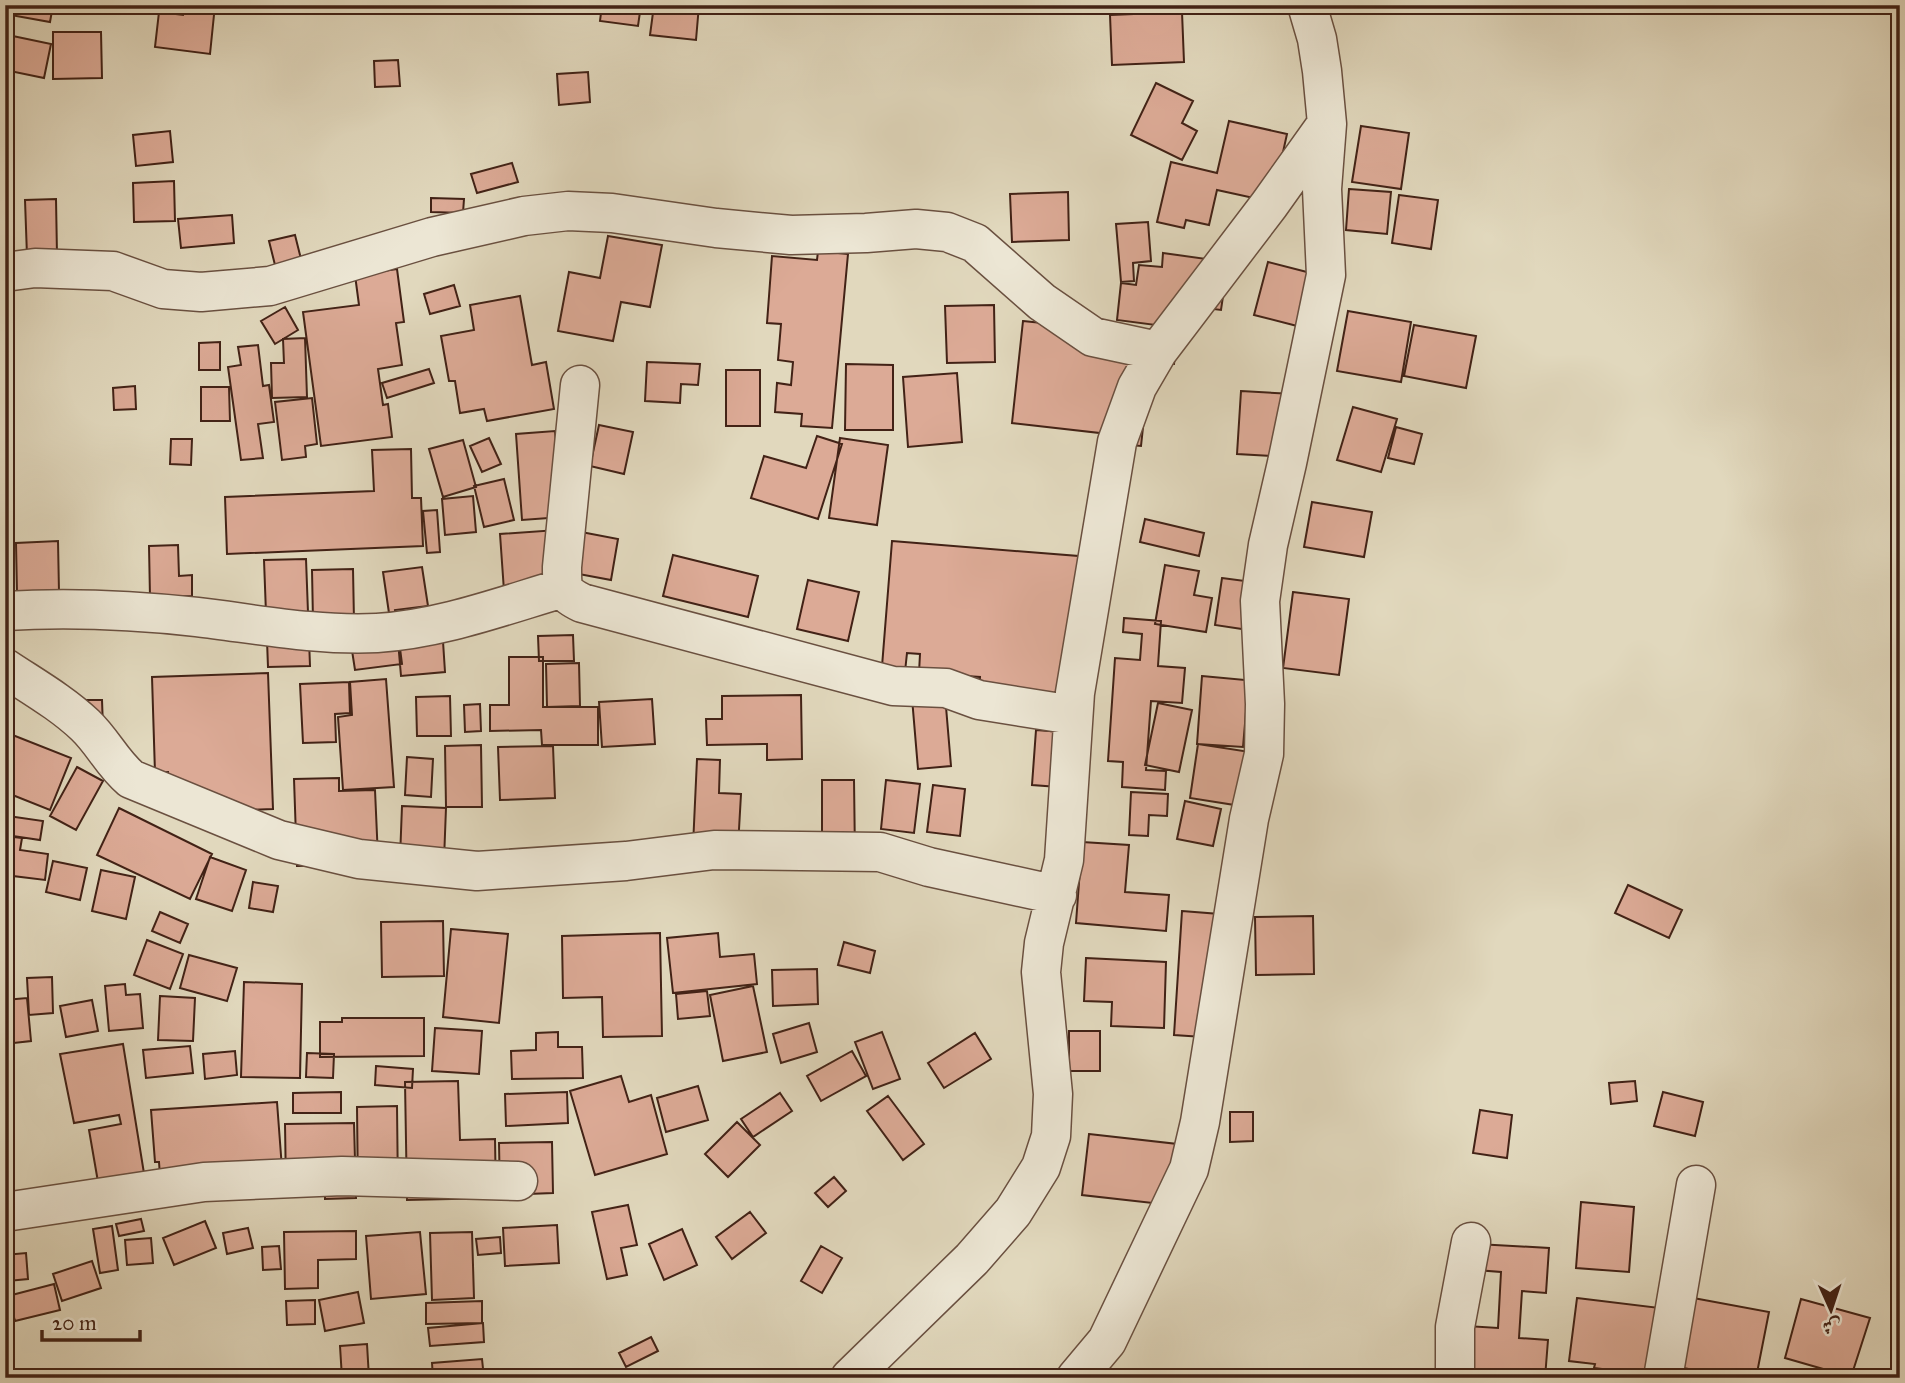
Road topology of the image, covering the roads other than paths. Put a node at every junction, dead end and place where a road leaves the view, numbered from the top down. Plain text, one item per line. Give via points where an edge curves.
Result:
1 (1307, 5) edge
2 (1327, 124) junction
3 (5, 272) edge
4 (1158, 351) junction
5 (580, 385) dead end
6 (563, 588) junction
7 (5, 611) edge
8 (5, 668) edge
9 (1073, 715) junction
10 (1057, 895) junction
11 (518, 1181) dead end
12 (1696, 1185) dead end
13 (5, 1212) edge
14 (1471, 1242) dead end
15 (850, 1378) edge
16 (1076, 1378) edge
17 (1455, 1378) edge
18 (1663, 1378) edge

1 - 2 street via 1317,39
2 - 4 street
2 - 16 street via 1322,190 1326,275 1266,556 1260,601 1264,754 1249,819 1200,1122 1189,1169 1113,1329
3 - 4 street via 36,268 113,271 163,289 201,292 270,285 432,237 568,211 791,235 916,229 947,232 975,243 1042,302 1093,337
4 - 9 street via 1137,387 1117,442
5 - 6 street
6 - 7 street via 448,623 376,633 287,629 104,609
6 - 9 street via 567,596 582,603 893,686 946,688 979,700
8 - 10 street via 84,723 131,779 278,840 359,859 477,871 714,850 880,852
9 - 10 street via 1064,860
10 - 15 street via 1041,972 1053,1094 1051,1136 1041,1167 1013,1212 972,1259
11 - 13 street via 342,1176 204,1182
12 - 18 street
14 - 17 street via 1455,1327

